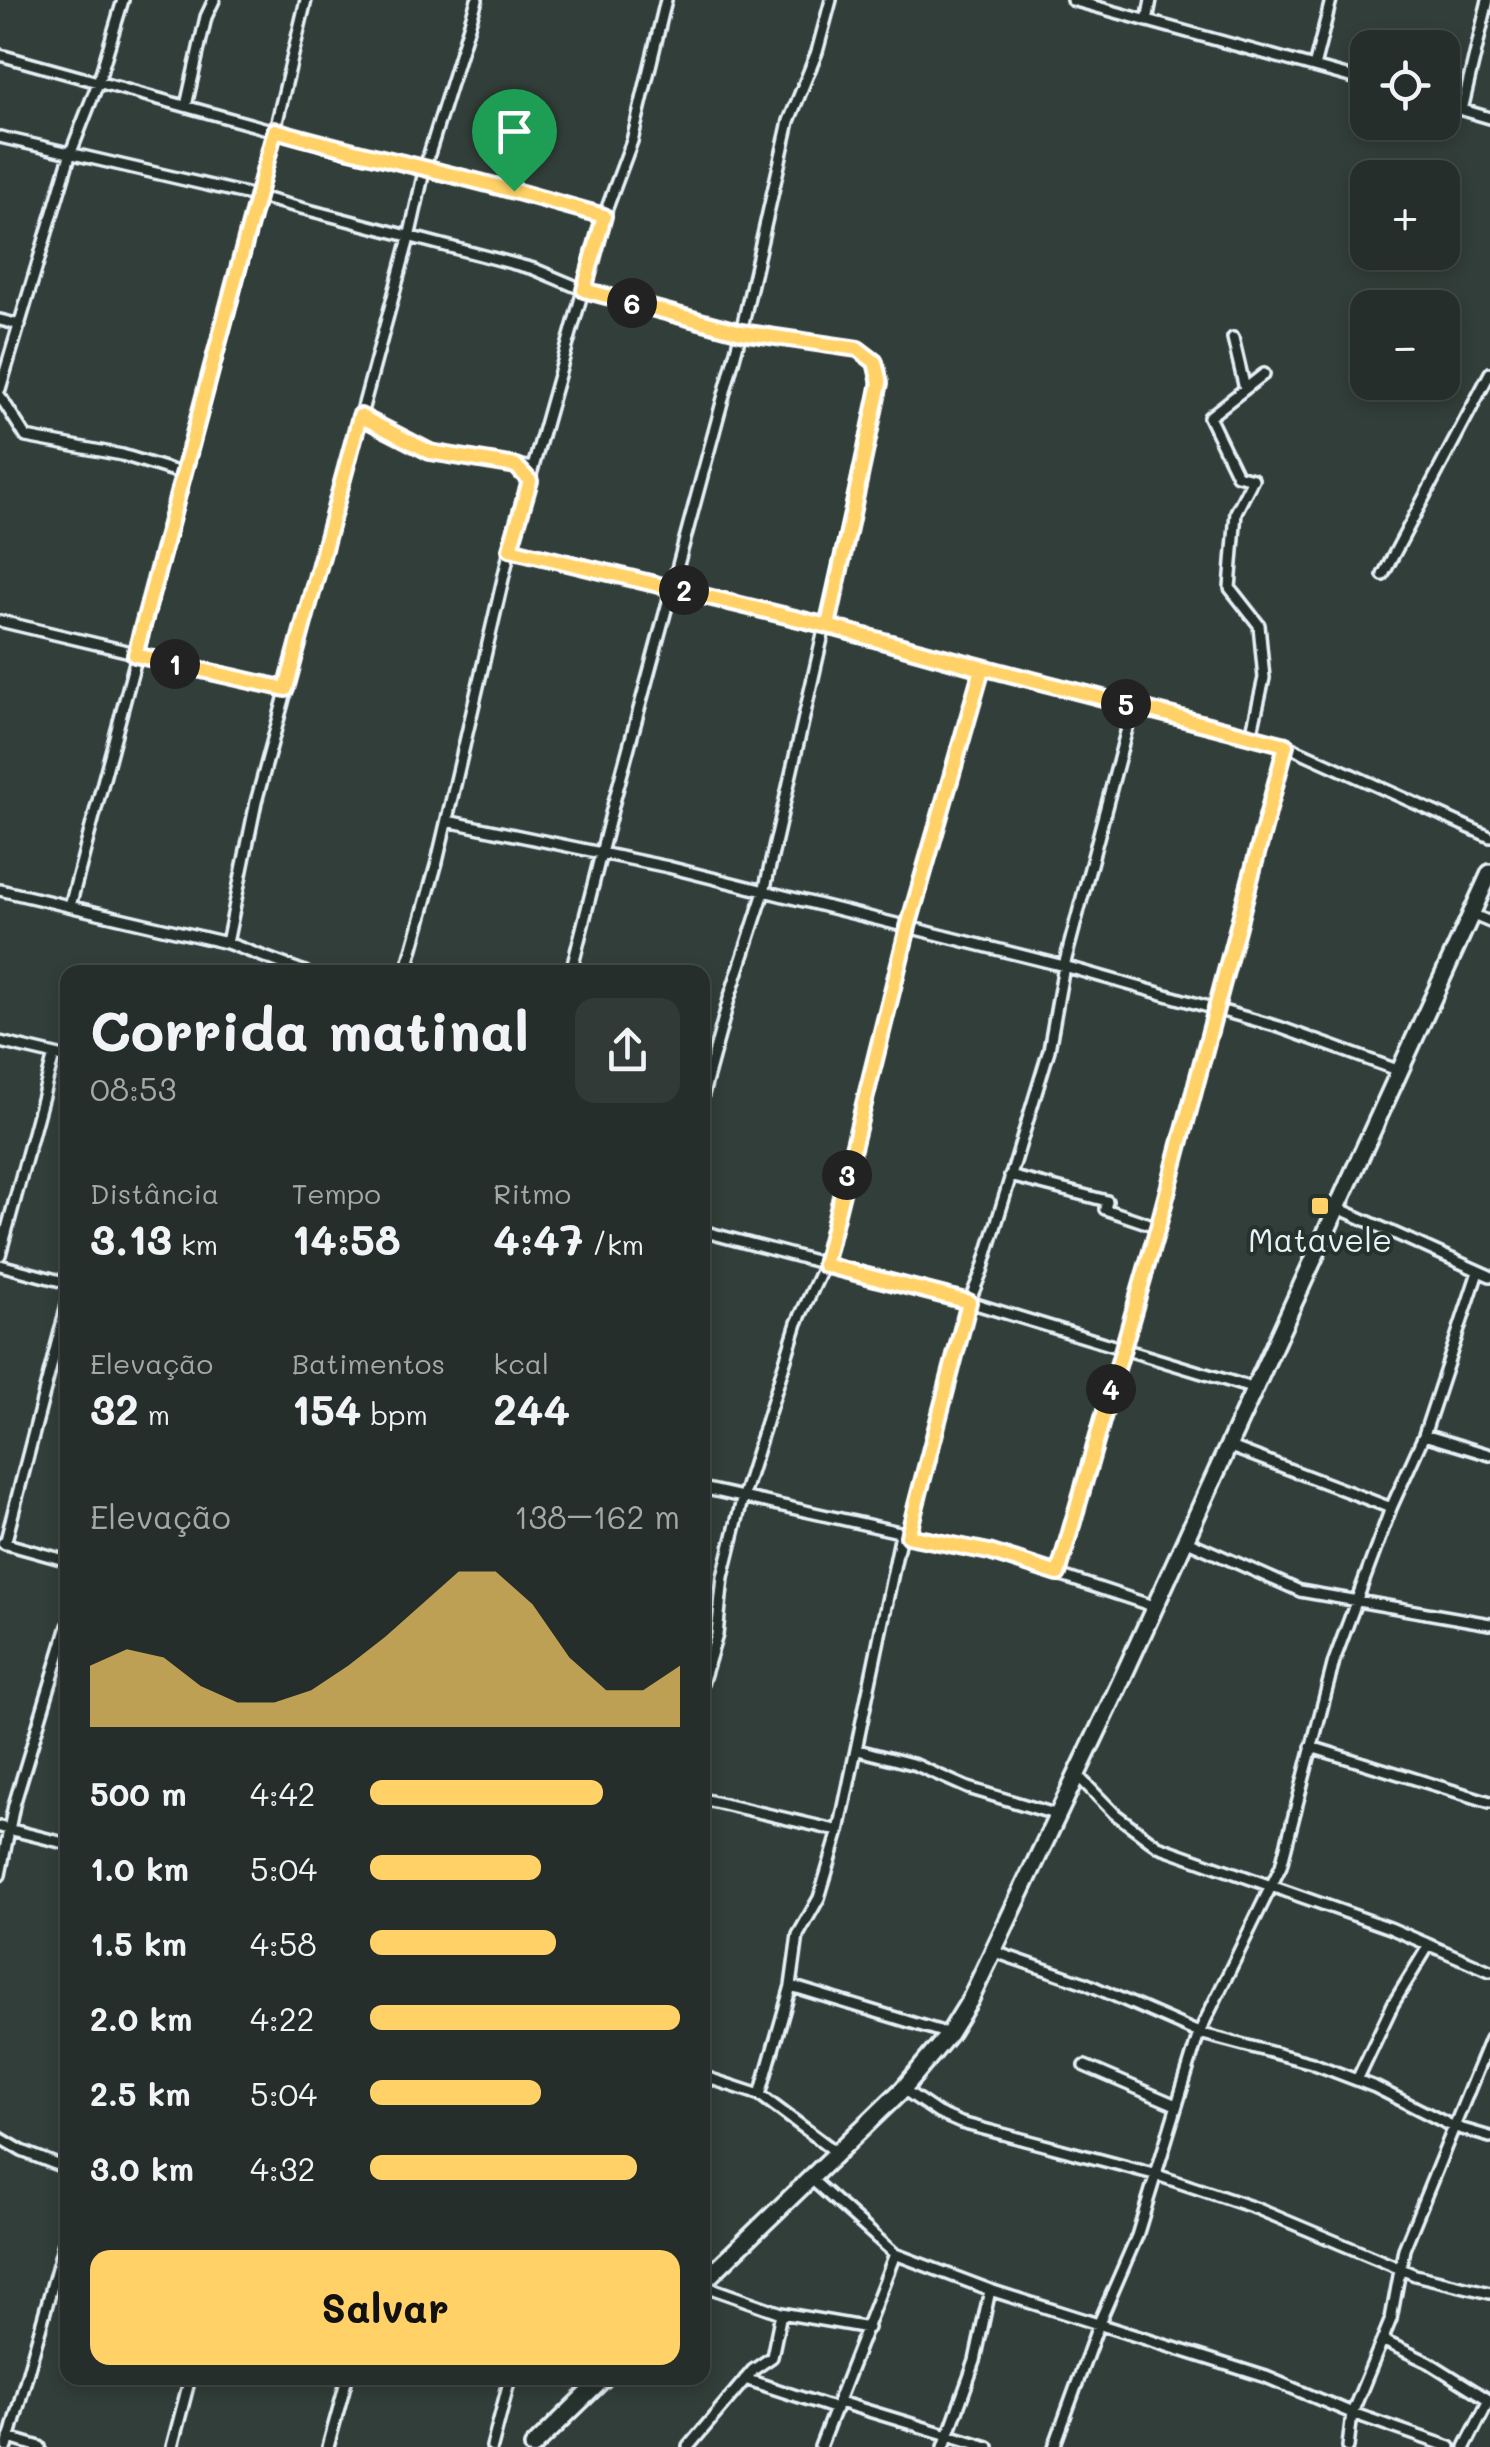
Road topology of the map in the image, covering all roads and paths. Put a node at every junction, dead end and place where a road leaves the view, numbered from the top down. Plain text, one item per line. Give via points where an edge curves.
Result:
1 (123, 0) edge
2 (214, 0) edge
3 (306, 0) edge
4 (477, 0) edge
5 (666, 0) edge
6 (831, 0) edge
7 (1072, 0) edge
8 (1151, 0) edge
9 (1331, 0) edge
10 (1488, 0) edge
11 (1148, 21) junction
12 (0, 55) edge
13 (1314, 66) junction
14 (1350, 77) edge
15 (98, 83) junction
16 (186, 106) junction
17 (1462, 110) joint
18 (1490, 118) edge
19 (275, 130) junction
20 (0, 137) edge
21 (71, 152) junction
22 (425, 167) junction
23 (259, 197) junction
24 (604, 216) junction
25 (409, 238) junction
26 (584, 290) junction
27 (0, 320) edge
28 (20, 325) junction
29 (741, 332) junction
30 (1233, 338) dead end
31 (1490, 373) edge
32 (1264, 374) dead end
33 (1245, 389) junction
34 (0, 393) edge
35 (360, 416) junction
36 (516, 466) junction
37 (534, 468) junction
38 (184, 474) junction
39 (530, 481) junction
40 (510, 549) junction
41 (1383, 574) dead end
42 (671, 587) junction
43 (0, 621) edge
44 (828, 626) junction
45 (135, 655) junction
46 (982, 669) junction
47 (286, 689) junction
48 (1133, 706) junction
49 (1252, 736) junction
50 (1286, 745) junction
51 (448, 821) junction
52 (1490, 837) edge
53 (601, 854) junction
54 (1490, 873) edge
55 (0, 890) edge
56 (764, 892) junction
57 (70, 906) junction
58 (1471, 914) junction
59 (1490, 922) edge
60 (908, 927) junction
61 (227, 944) junction
62 (274, 959) junction
63 (272, 965) edge
64 (288, 965) edge
65 (408, 965) edge
66 (574, 965) edge
67 (1064, 966) junction
68 (1216, 1008) junction
69 (0, 1042) edge
70 (54, 1055) junction
71 (60, 1056) edge
72 (710, 1069) edge
73 (1400, 1071) junction
74 (1010, 1176) junction
75 (1338, 1208) junction
76 (1158, 1227) junction
77 (710, 1233) edge
78 (0, 1255) edge
79 (0, 1265) edge
80 (824, 1265) junction
81 (1478, 1272) junction
82 (1490, 1276) edge
83 (60, 1281) edge
84 (969, 1302) junction
85 (60, 1331) edge
86 (1122, 1351) junction
87 (1255, 1389) junction
88 (1424, 1435) junction
89 (1228, 1446) junction
90 (1490, 1455) edge
91 (710, 1490) edge
92 (743, 1496) junction
93 (1391, 1508) junction
94 (904, 1535) junction
95 (1184, 1540) junction
96 (3, 1543) edge
97 (60, 1559) edge
98 (1058, 1574) junction
99 (1359, 1600) junction
100 (1154, 1606) junction
101 (1490, 1624) edge
102 (710, 1644) edge
103 (60, 1651) edge
104 (1311, 1747) junction
105 (858, 1750) junction
106 (1077, 1775) junction
107 (710, 1801) edge
108 (1490, 1802) edge
109 (1058, 1815) junction
110 (4, 1828) edge
111 (839, 1831) junction
112 (60, 1842) edge
113 (0, 1876) edge
114 (1274, 1885) junction
115 (1428, 1945) junction
116 (995, 1952) junction
117 (1490, 1971) edge
118 (790, 1986) junction
119 (1199, 2033) junction
120 (949, 2034) junction
121 (1490, 2039) edge
122 (1085, 2066) dead end
123 (710, 2078) edge
124 (1357, 2080) junction
125 (903, 2089) junction
126 (760, 2094) junction
127 (1176, 2105) junction
128 (1452, 2126) junction
129 (1490, 2137) edge
130 (0, 2138) edge
131 (836, 2152) junction
132 (60, 2167) edge
133 (1154, 2174) junction
134 (810, 2178) junction
135 (895, 2254) junction
136 (60, 2258) edge
137 (1400, 2267) junction
138 (710, 2276) edge
139 (710, 2287) edge
140 (990, 2290) junction
141 (1490, 2293) edge
142 (781, 2313) junction
143 (1099, 2323) junction
144 (868, 2328) junction
145 (1384, 2341) junction
146 (744, 2379) junction
147 (188, 2385) edge
148 (346, 2385) edge
149 (508, 2385) edge
150 (597, 2385) edge
151 (837, 2406) junction
152 (1352, 2413) junction
153 (950, 2435) junction
154 (8, 2443) edge
155 (40, 2447) edge
156 (172, 2447) edge
157 (328, 2447) edge
158 (492, 2447) edge
159 (533, 2447) edge
160 (688, 2447) edge
161 (820, 2447) edge
162 (944, 2447) edge
163 (988, 2447) edge
164 (1054, 2447) edge
165 (1348, 2447) edge
166 (1450, 2447) edge
167 (1466, 2447) edge

1 - 15 street
2 - 16 street
3 - 19 street
4 - 22 street
5 - 24 street via 632,141
6 - 29 street via 789,121
7 - 11 street
8 - 11 street
9 - 13 street
10 - 17 street
11 - 13 street
12 - 15 street
13 - 14 street
15 - 16 street
15 - 21 street
16 - 19 street
17 - 18 street
19 - 22 street
19 - 23 street
20 - 21 street
21 - 23 street
21 - 28 street
22 - 24 street
22 - 25 street
23 - 25 street
23 - 38 street
24 - 26 street
25 - 26 street
25 - 35 street
26 - 29 street
26 - 37 street
27 - 28 street
28 - 34 street
29 - 42 street
29 - 44 street via 858,349 879,372
30 - 33 street
31 - 41 street
32 - 33 street
33 - 49 street via 1210,417 1236,475 1252,479 1236,512 1230,588 1259,625 1264,678
34 - 38 street via 26,437
35 - 36 street via 430,452
35 - 47 street
36 - 37 street
36 - 39 street
37 - 39 street
38 - 45 street
39 - 40 street
40 - 42 street
40 - 51 street
42 - 44 street
42 - 53 street
43 - 45 street
44 - 46 street
44 - 56 street
45 - 47 street
45 - 57 street
46 - 48 street
46 - 60 street
47 - 61 street
48 - 49 street
48 - 67 street
49 - 50 street
50 - 52 street
50 - 68 street
51 - 53 street
51 - 65 street
53 - 56 street
53 - 66 street
54 - 58 highway
55 - 57 street
56 - 60 street
56 - 72 street
57 - 61 street
58 - 59 street
58 - 73 highway
60 - 67 street
60 - 80 street
61 - 62 street
62 - 63 street
62 - 64 street
67 - 68 street
67 - 74 street via 1049,1050
68 - 73 street
68 - 76 street
69 - 70 street
70 - 71 street
70 - 78 street
73 - 75 highway
74 - 76 street via 1107,1201 1105,1210
74 - 84 street
75 - 81 street
75 - 87 highway
76 - 86 street
77 - 80 street
79 - 83 street
80 - 84 street
80 - 92 street via 797,1322
81 - 82 street
81 - 88 street
84 - 86 street
84 - 94 street
85 - 96 street
86 - 87 street
86 - 98 street
87 - 89 highway
88 - 90 street
88 - 93 street
89 - 93 street
89 - 95 highway
91 - 92 street
92 - 94 street
92 - 102 street
93 - 99 street
94 - 98 street
94 - 105 street
95 - 99 street via 1300,1591
95 - 100 highway
96 - 97 street
98 - 100 street
99 - 101 street
99 - 104 street
100 - 106 highway
103 - 110 street
104 - 108 street
104 - 114 street
105 - 109 street
105 - 111 street
106 - 109 highway
106 - 114 street via 1145,1839
107 - 111 street
109 - 116 highway
110 - 112 street
110 - 113 street
111 - 118 street via 819,1898 798,1935
114 - 115 street
114 - 119 street
115 - 117 street
115 - 124 street
116 - 119 street
116 - 120 highway
118 - 120 street
118 - 126 street
119 - 124 street
119 - 127 street
120 - 125 highway
121 - 128 street
122 - 127 street
123 - 126 street
124 - 128 street
125 - 131 highway
125 - 133 street via 960,2123
126 - 131 street
127 - 133 street
128 - 129 street
128 - 137 street
130 - 132 street
131 - 134 highway
133 - 137 street
133 - 143 street
134 - 135 street
134 - 138 highway
135 - 140 street
135 - 144 street
136 - 154 street
137 - 141 street
137 - 145 street
139 - 142 street
140 - 143 street
140 - 153 street
142 - 144 street
142 - 146 street via 772,2357
143 - 152 street via 1266,2377
143 - 164 street
144 - 151 street
145 - 152 street
145 - 167 street via 1484,2395 1488,2404
146 - 151 street
146 - 160 street
147 - 156 street
148 - 157 street
149 - 158 street
150 - 159 highway
151 - 153 street
151 - 161 street
152 - 165 street
152 - 166 street
153 - 162 street
153 - 163 street
154 - 155 street

